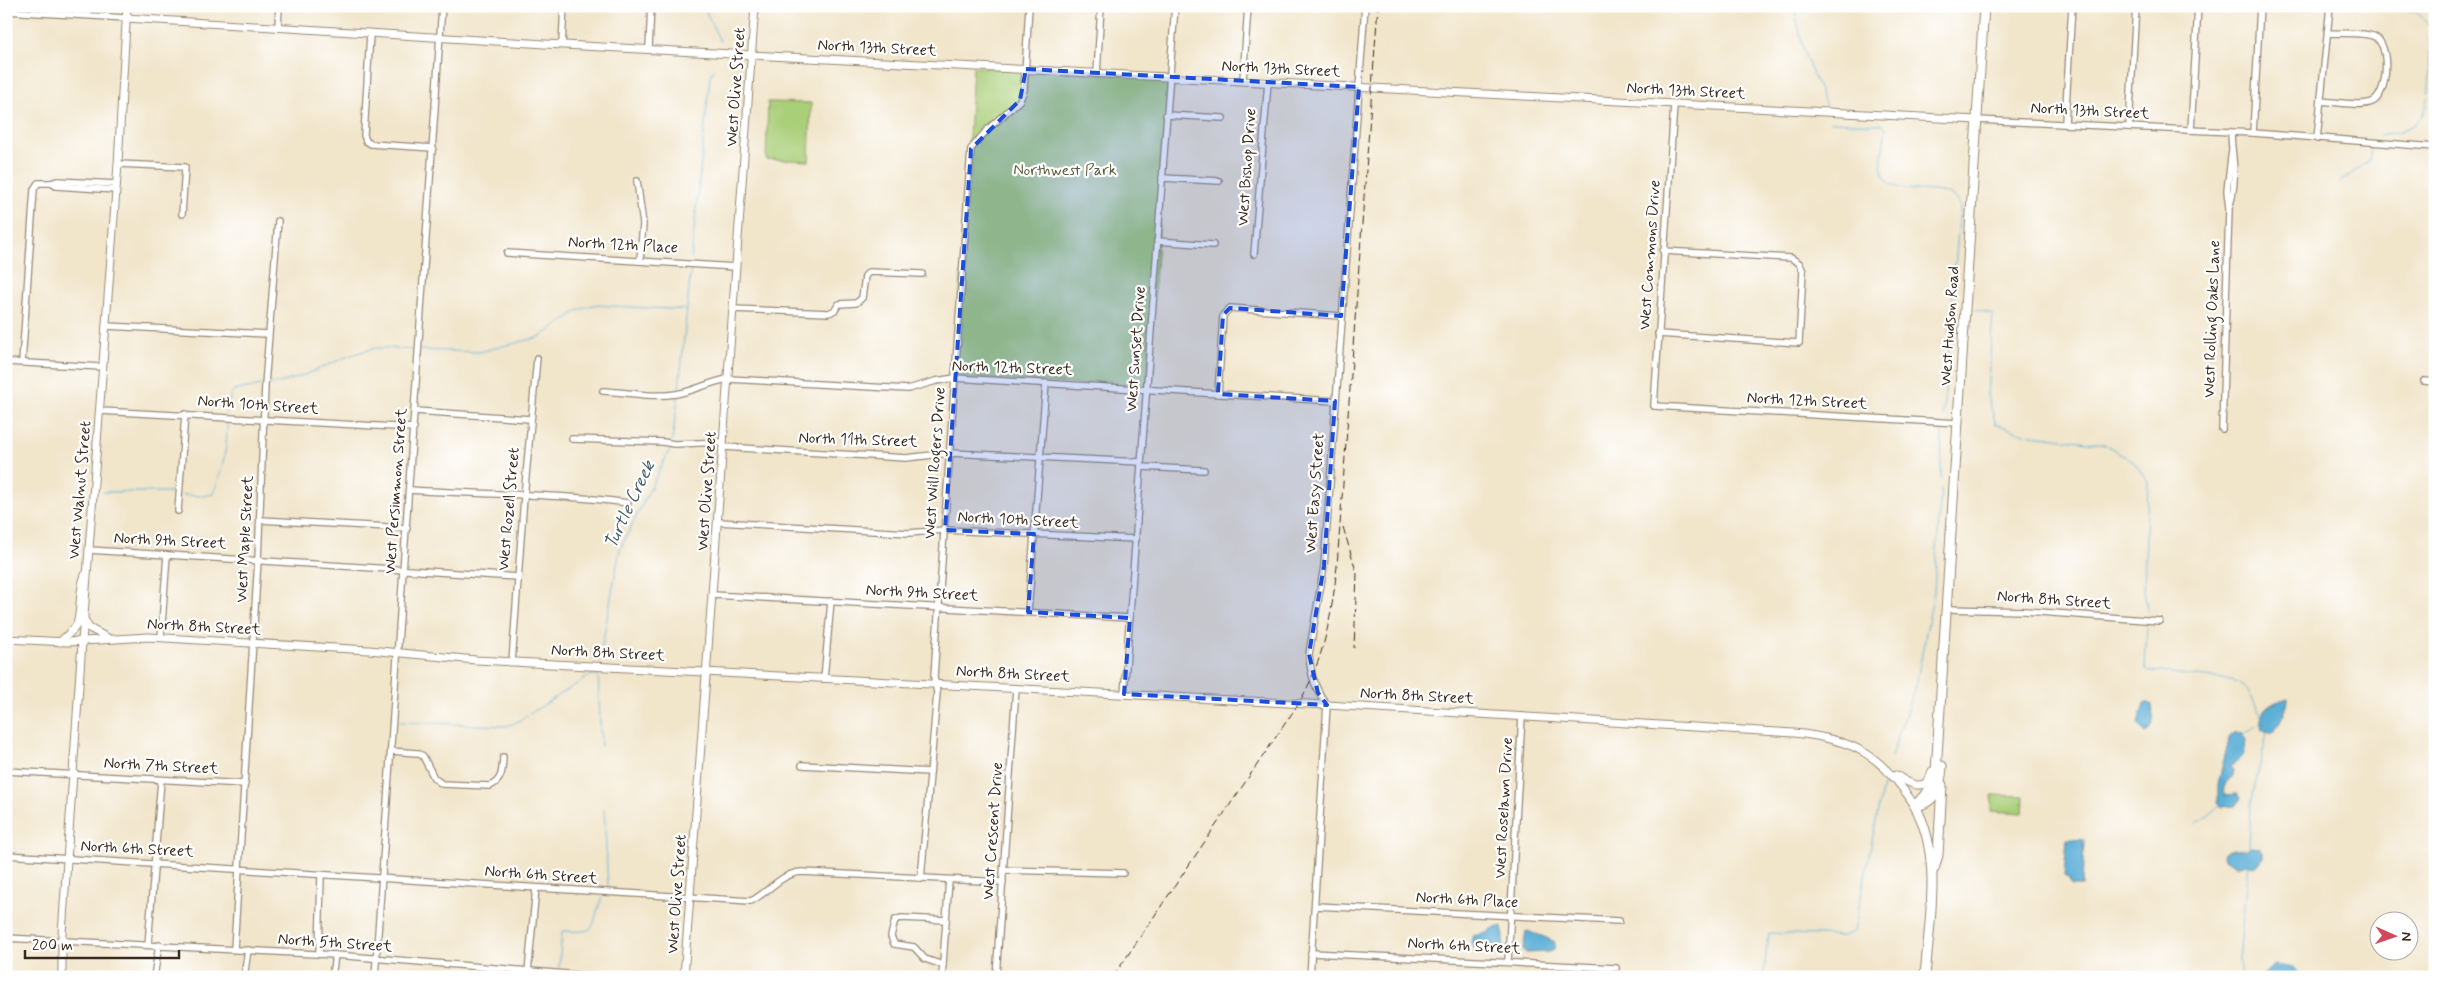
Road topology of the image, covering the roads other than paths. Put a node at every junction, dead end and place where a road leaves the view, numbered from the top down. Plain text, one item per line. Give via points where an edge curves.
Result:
1 (127, 6) edge
2 (278, 6) edge
3 (442, 6) edge
4 (564, 6) edge
5 (651, 6) edge
6 (755, 6) edge
7 (1029, 6) edge
8 (1101, 6) edge
9 (1175, 6) edge
10 (1248, 6) edge
11 (1365, 6) edge
12 (1984, 6) edge
13 (2072, 6) edge
14 (2136, 6) edge
15 (2198, 6) edge
16 (2260, 6) edge
17 (2330, 6) edge
18 (6, 11) edge
19 (126, 18) junction
20 (278, 28) junction
21 (2329, 33) junction
22 (370, 34) junction
23 (440, 38) junction
24 (562, 44) junction
25 (649, 48) junction
26 (752, 55) junction
27 (1026, 69) junction
28 (1097, 74) junction
29 (1170, 77) junction
30 (1243, 80) junction
31 (1268, 82) junction
32 (1359, 87) junction
33 (2322, 101) junction
34 (1674, 105) junction
35 (1166, 115) junction
36 (1222, 118) dead end
37 (1977, 120) junction
38 (2065, 123) junction
39 (2129, 127) junction
40 (2191, 130) junction
41 (2231, 133) junction
42 (2253, 133) junction
43 (2317, 140) junction
44 (2435, 147) edge
45 (433, 148) junction
46 (118, 164) junction
47 (1162, 178) junction
48 (637, 181) dead end
49 (1219, 181) dead end
50 (116, 187) junction
51 (182, 214) dead end
52 (278, 221) dead end
53 (1157, 241) junction
54 (1213, 245) dead end
55 (1663, 251) junction
56 (508, 252) dead end
57 (1254, 254) dead end
58 (640, 260) junction
59 (736, 267) junction
60 (922, 274) dead end
61 (733, 309) junction
62 (1341, 316) junction
63 (106, 326) junction
64 (268, 334) junction
65 (1658, 334) junction
66 (537, 358) dead end
67 (6, 362) edge
68 (22, 363) junction
69 (103, 367) junction
70 (955, 378) junction
71 (728, 379) junction
72 (2424, 381) dead end
73 (2435, 382) edge
74 (1046, 383) junction
75 (1147, 388) junction
76 (603, 391) dead end
77 (1218, 394) junction
78 (1334, 401) junction
79 (1654, 406) joint
80 (100, 411) junction
81 (415, 411) junction
82 (185, 414) junction
83 (265, 419) junction
84 (530, 419) junction
85 (1958, 424) junction
86 (414, 428) junction
87 (2222, 429) dead end
88 (572, 439) dead end
89 (724, 444) junction
90 (950, 453) junction
91 (1040, 457) junction
92 (1141, 464) junction
93 (1204, 470) dead end
94 (410, 490) junction
95 (524, 496) junction
96 (628, 503) dead end
97 (178, 511) dead end
98 (260, 520) junction
99 (719, 522) junction
100 (407, 528) junction
101 (945, 530) junction
102 (1034, 534) junction
103 (1136, 539) junction
104 (89, 550) junction
105 (166, 555) junction
106 (258, 560) junction
107 (88, 568) junction
108 (404, 570) junction
109 (518, 577) junction
110 (713, 595) junction
111 (831, 601) junction
112 (938, 607) junction
113 (1947, 609) junction
114 (1028, 612) junction
115 (1130, 618) junction
116 (84, 619) junction
117 (2159, 621) dead end
118 (161, 637) junction
119 (6, 639) edge
120 (111, 639) junction
121 (60, 642) junction
122 (82, 642) junction
123 (253, 643) junction
124 (1945, 648) junction
125 (397, 653) junction
126 (512, 662) junction
127 (708, 672) junction
128 (824, 679) junction
129 (934, 684) junction
130 (1016, 688) junction
131 (1124, 694) junction
132 (1327, 705) junction
133 (1522, 716) junction
134 (391, 751) junction
135 (502, 757) dead end
136 (802, 765) dead end
137 (6, 771) edge
138 (1890, 771) junction
139 (930, 772) junction
140 (74, 776) junction
141 (161, 780) junction
142 (1941, 782) junction
143 (245, 784) junction
144 (1915, 806) junction
145 (6, 855) edge
146 (68, 859) junction
147 (154, 864) junction
148 (240, 869) junction
149 (1004, 870) junction
150 (1123, 873) dead end
151 (321, 875) junction
152 (380, 878) junction
153 (921, 879) junction
154 (1932, 879) junction
155 (949, 880) junction
156 (1003, 882) junction
157 (536, 888) junction
158 (691, 897) junction
159 (1315, 906) junction
160 (1512, 916) junction
161 (946, 920) junction
162 (1619, 921) dead end
163 (6, 938) edge
164 (62, 941) junction
165 (148, 945) junction
166 (159, 945) junction
167 (234, 949) junction
168 (248, 950) junction
169 (1311, 953) junction
170 (319, 954) junction
171 (335, 955) junction
172 (376, 959) junction
173 (1508, 961) junction
174 (943, 965) junction
175 (1616, 968) dead end
176 (528, 972) junction
177 (62, 977) edge
178 (154, 977) edge
179 (244, 977) edge
180 (332, 977) edge
181 (375, 977) edge
182 (604, 977) edge
183 (684, 977) edge
184 (942, 977) edge
185 (996, 977) edge
186 (1310, 977) edge
187 (1925, 977) edge

1 - 19 main road, West Walnut Street
2 - 20 street
3 - 23 street, West Persimmon Street
4 - 24 street
5 - 25 street
6 - 26 main road, West Olive Street
7 - 27 street, West Will Rogers Drive
8 - 28 street
9 - 29 street, West Sunset Drive
10 - 30 street
11 - 32 street, West Easy Street
12 - 37 highway, West Hudson Road
13 - 38 street
14 - 39 street
15 - 40 street
16 - 42 street
17 - 21 street
18 - 19 street
19 - 20 main road, North 13th Street
19 - 46 main road, West Walnut Street
20 - 22 main road, North 13th Street
21 - 33 street
21 - 33 street via 2370,35 2380,41 2385,49 2383,90 2377,99 2364,104
22 - 23 main road, North 13th Street
22 - 45 street via 366,141
23 - 24 main road, North 13th Street
23 - 45 street, West Persimmon Street
24 - 25 main road, North 13th Street
25 - 26 main road, North 13th Street
26 - 27 main road, North 13th Street
26 - 59 main road, West Olive Street
27 - 28 main road, North 13th Street
27 - 70 street, West Will Rogers Drive via 1020,100 971,149
28 - 29 main road, North 13th Street
29 - 30 main road, North 13th Street
29 - 35 street, West Sunset Drive
30 - 31 main road, North 13th Street
31 - 32 main road, North 13th Street
31 - 57 street, West Bishop Drive
32 - 34 main road, North 13th Street
32 - 62 street, West Easy Street
33 - 43 street
34 - 37 main road, North 13th Street
34 - 55 street, West Commons Drive
35 - 36 street
35 - 47 street, West Sunset Drive
37 - 38 street, North 13th Street
37 - 85 highway, West Hudson Road
38 - 39 street, North 13th Street
39 - 40 street, North 13th Street
40 - 41 street, North 13th Street
41 - 42 street, North 13th Street
41 - 87 street, West Rolling Oaks Lane
42 - 43 street, North 13th Street
43 - 44 street, North 13th Street
45 - 81 street, West Persimmon Street
46 - 50 main road, West Walnut Street
46 - 51 street via 185,167
47 - 49 street
47 - 53 street, West Sunset Drive
48 - 58 street via 643,224
50 - 63 main road, West Walnut Street
50 - 68 street via 38,183 34,189
52 - 64 street, West Maple Street
53 - 54 street
53 - 75 street, West Sunset Drive
55 - 65 street, West Commons Drive
55 - 65 street via 1791,258 1799,263 1803,271 1799,343
56 - 58 street, North 12th Place
58 - 59 street, North 12th Place
59 - 61 main road, West Olive Street
60 - 61 street via 869,272 865,276 862,298 856,303 839,304 829,313
61 - 71 main road, West Olive Street
62 - 77 street via 1230,308 1223,315
62 - 78 street, West Easy Street
63 - 64 street
63 - 69 main road, West Walnut Street
64 - 83 street, West Maple Street
65 - 79 street, West Commons Drive
66 - 84 street, West Rozell Street
67 - 68 street
68 - 69 street
69 - 80 main road, West Walnut Street
70 - 71 street, North 12th Street via 908,389
70 - 74 street, North 12th Street
70 - 90 street, West Will Rogers Drive
71 - 76 street, North 12th Street via 673,395
71 - 89 main road, West Olive Street
72 - 73 street
74 - 75 street, North 12th Street
74 - 91 street
75 - 77 street, North 12th Street
75 - 92 street, West Sunset Drive
77 - 78 street, North 12th Street
78 - 132 street, West Easy Street via 1324,566 1309,654 1318,693
79 - 85 street, North 12th Street
80 - 82 street, North 10th Street
80 - 104 main road, West Walnut Street
81 - 84 street
81 - 86 street, West Persimmon Street
82 - 83 street, North 10th Street
82 - 97 street
83 - 86 street, North 10th Street
83 - 98 street, West Maple Street
84 - 95 street, West Rozell Street
85 - 113 highway, West Hudson Road
86 - 94 street, West Persimmon Street
88 - 89 street, North 11th Street
89 - 90 street, North 11th Street via 906,458
89 - 99 main road, West Olive Street
90 - 91 street, North 11th Street
90 - 101 street, West Will Rogers Drive
91 - 92 street, North 11th Street
91 - 102 street
92 - 93 street, North 11th Street
92 - 103 street, West Sunset Drive
94 - 95 street
94 - 100 street, West Persimmon Street
95 - 96 street
95 - 109 street, West Rozell Street
98 - 100 street
98 - 106 street, West Maple Street
99 - 101 street, North 10th Street via 909,533
99 - 110 main road, West Olive Street
100 - 108 street, West Persimmon Street
101 - 102 street, North 10th Street
101 - 112 street, West Will Rogers Drive
102 - 103 street, North 10th Street
102 - 114 street
103 - 115 street, West Sunset Drive
104 - 105 street, North 9th Street
104 - 107 main road, West Walnut Street
105 - 106 street, North 9th Street
105 - 118 street
106 - 108 street, North 9th Street
106 - 123 street, West Maple Street
107 - 116 main road, West Walnut Street
107 - 121 main road via 81,585 77,623
108 - 109 street, North 9th Street
108 - 125 street, West Persimmon Street
109 - 126 street, West Rozell Street
110 - 111 street, North 9th Street
110 - 127 main road, West Olive Street
111 - 112 street, North 9th Street
111 - 128 street
112 - 114 street, North 9th Street
112 - 129 street, West Will Rogers Drive
113 - 117 street, North 8th Street
113 - 124 highway, West Hudson Road
114 - 115 street, North 9th Street
115 - 131 street, West Sunset Drive
116 - 120 main road via 89,628
116 - 122 main road, West Walnut Street
118 - 120 main road, North 8th Street
118 - 123 main road, North 8th Street
119 - 121 main road, North 8th Street
120 - 122 main road, North 8th Street
121 - 122 main road, North 8th Street
122 - 140 main road, West Walnut Street
123 - 125 main road, North 8th Street
123 - 143 street, West Maple Street
124 - 138 main road, West Hudson Road via 1938,668 1932,775 1919,786 1911,785
124 - 142 highway, West Hudson Road via 1948,666
124 - 144 highway, West Hudson Road via 1936,772 1930,789
125 - 126 main road, North 8th Street
125 - 134 street, West Persimmon Street
126 - 127 main road, North 8th Street
127 - 128 main road, North 8th Street
127 - 158 main road, West Olive Street
128 - 129 main road, North 8th Street
129 - 130 main road, North 8th Street
129 - 139 street, West Will Rogers Drive via 937,693
130 - 131 main road, North 8th Street
130 - 149 street, West Crescent Drive
131 - 132 main road, North 8th Street
132 - 133 main road, North 8th Street
132 - 159 street
133 - 138 main road, North 8th Street via 1820,736 1866,752
133 - 160 street, West Roselawn Drive
134 - 135 street via 423,756 434,778 442,784 490,786 497,783 502,774
134 - 152 street, West Persimmon Street
136 - 139 street
137 - 140 street, North 7th Street
138 - 144 main road, North 8th Street
139 - 153 street, West Will Rogers Drive
140 - 141 street, North 7th Street
140 - 146 main road, West Walnut Street
141 - 143 street, North 7th Street
141 - 147 street
142 - 144 highway, West Hudson Road via 1933,799
142 - 154 highway via 1938,855
143 - 148 street, West Maple Street
144 - 154 highway via 1930,847
145 - 146 street, North 6th Street
146 - 147 street, North 6th Street
146 - 164 main road, West Walnut Street
147 - 148 street, North 6th Street
147 - 165 street
148 - 151 street, North 6th Street
148 - 167 street, West Maple Street
149 - 150 street
149 - 156 street, West Crescent Drive
151 - 152 street, North 6th Street
151 - 170 street
152 - 157 street, North 6th Street
152 - 172 street, West Persimmon Street
153 - 155 street, North 6th Street
153 - 158 street, North 6th Street via 796,872 779,879 751,901
154 - 187 highway
155 - 156 street, North 6th Street
155 - 161 street
156 - 185 street, West Crescent Drive
157 - 158 street, North 6th Street
157 - 176 street
158 - 183 main road, West Olive Street
159 - 160 street, North 6th Place
159 - 169 street
160 - 162 street, North 6th Place
160 - 173 street, West Roselawn Drive
161 - 174 street
161 - 174 street via 901,918 895,920 891,936 894,944 914,948 925,959
163 - 164 street, North 5th Street
164 - 165 street, North 5th Street
164 - 177 main road, West Walnut Street
165 - 166 street, North 5th Street
166 - 167 street, North 5th Street
166 - 178 street
167 - 168 street, North 5th Street
168 - 170 street, North 5th Street
168 - 179 street
169 - 173 street, North 6th Street
169 - 186 street
170 - 171 street, North 5th Street
171 - 172 street, North 5th Street
171 - 180 street
172 - 176 street, North 5th Street
172 - 181 street, West Persimmon Street
173 - 175 street, North 6th Street
174 - 184 street
176 - 182 street, North 5th Street

